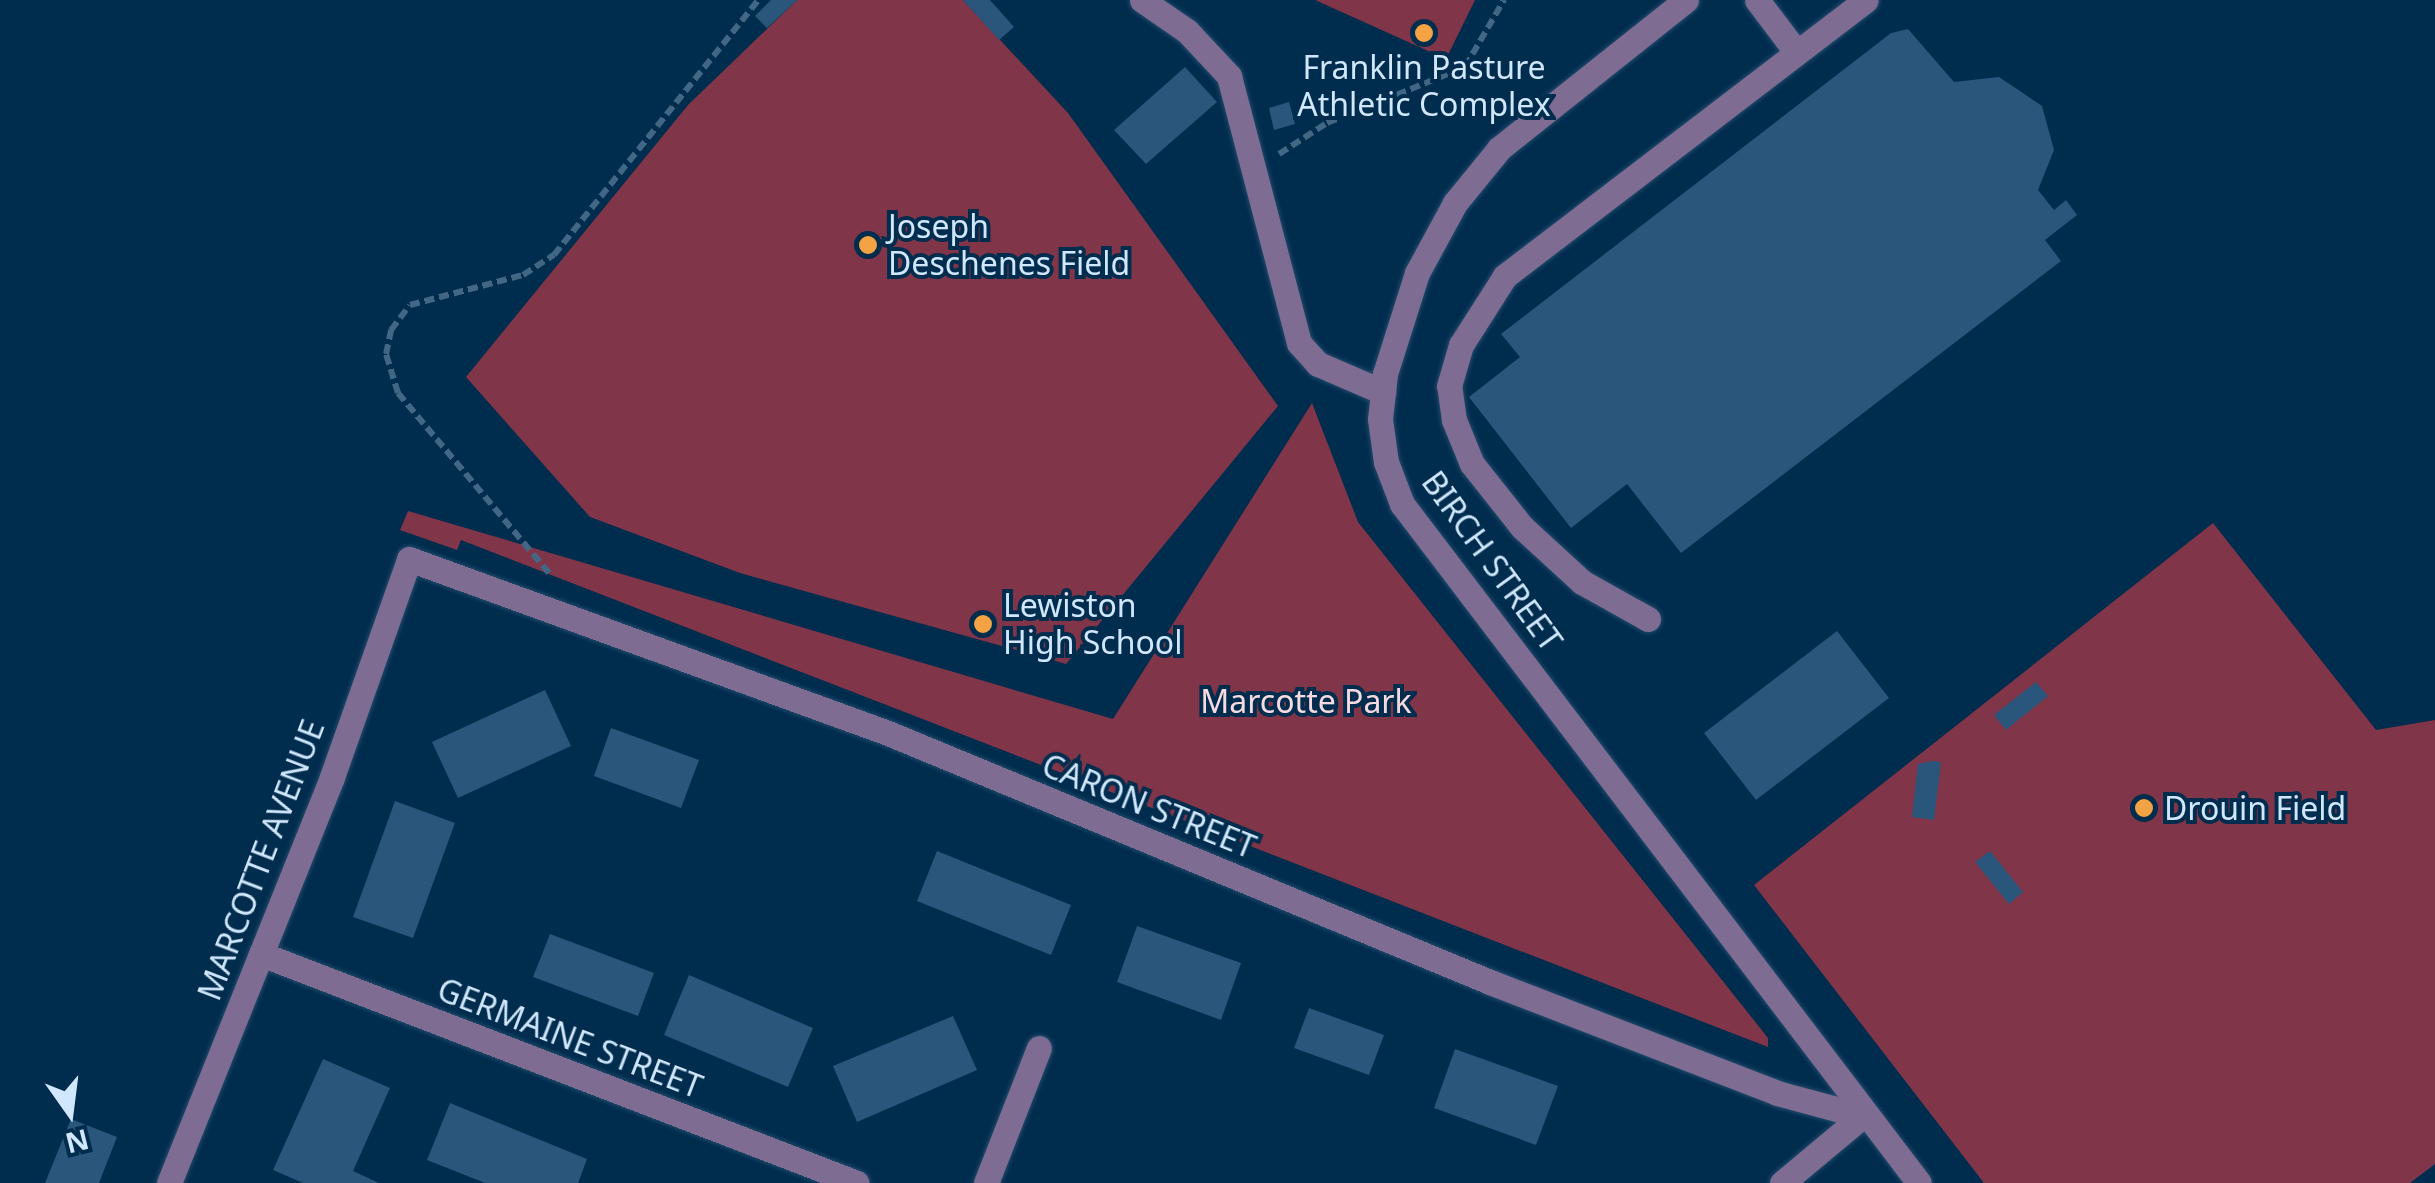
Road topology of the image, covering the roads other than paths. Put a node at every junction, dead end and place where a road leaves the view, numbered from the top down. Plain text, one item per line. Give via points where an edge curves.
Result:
1 (1142, 0) edge
2 (1686, 0) edge
3 (1757, 0) edge
4 (1866, 0) edge
5 (1794, 49) junction
6 (1383, 392) junction
7 (409, 559) joint
8 (1648, 619) dead end
9 (260, 954) junction
10 (1038, 1048) dead end
11 (1862, 1116) junction
12 (169, 1183) edge
13 (857, 1183) edge
14 (986, 1183) edge
15 (1782, 1183) edge
16 (1919, 1183) edge

1 - 6 street via 1187,31 1229,76 1299,344 1318,364
2 - 6 street, BIRCH STREET via 1526,126 1455,204 1417,273
3 - 5 street
4 - 5 street
5 - 8 street via 1506,276 1480,306 1449,386 1472,464 1522,526 1582,582
6 - 11 street, BIRCH STREET via 1386,462 1402,504
7 - 9 street, MARCOTTE AVENUE
7 - 11 street, CARON STREET via 888,733 1778,1093
9 - 12 street, MARCOTTE AVENUE
9 - 13 street, GERMAINE STREET
10 - 14 street
11 - 15 street
11 - 16 street, BIRCH STREET

